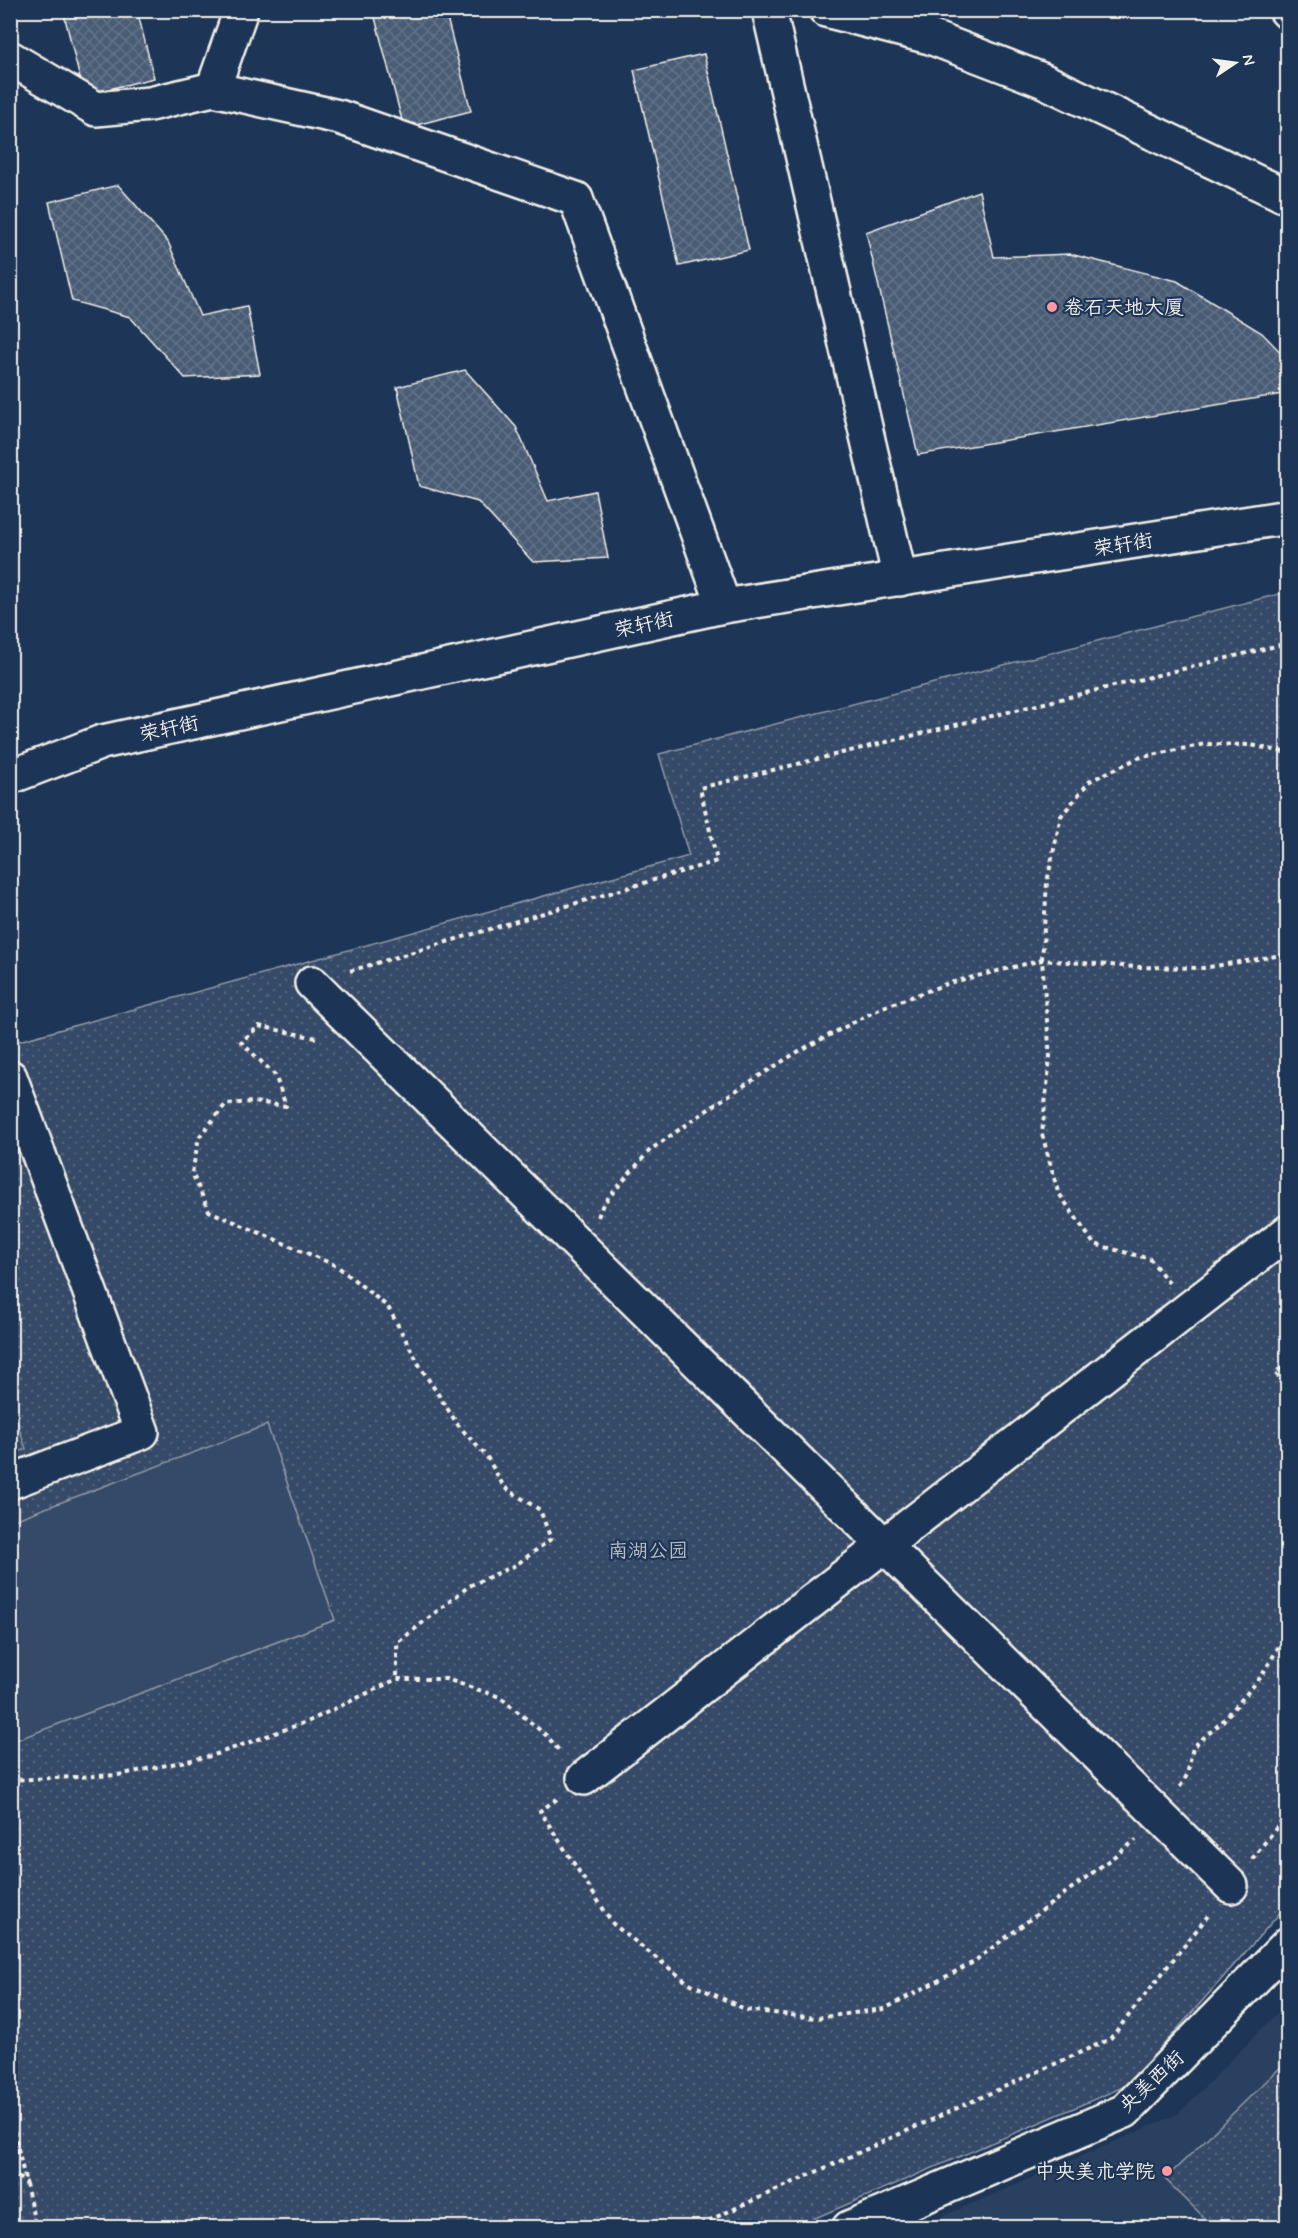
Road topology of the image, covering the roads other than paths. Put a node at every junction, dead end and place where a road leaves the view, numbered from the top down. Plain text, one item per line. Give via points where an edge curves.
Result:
1 (241, 10) edge
2 (769, 10) edge
3 (826, 10) edge
4 (10, 58) edge
5 (213, 89) junction
6 (1287, 197) edge
7 (1287, 517) edge
8 (900, 579) junction
9 (724, 606) junction
10 (10, 777) edge
11 (312, 983) road end
12 (10, 1077) edge
13 (1287, 1232) edge
14 (10, 1482) edge
15 (884, 1545) junction
16 (584, 1778) road end
17 (1231, 1887) road end
18 (1287, 1944) edge
19 (849, 2228) edge

1 - 5 street
2 - 8 street
3 - 6 street via 930,37 1042,80
4 - 5 street via 96,109 150,104
5 - 9 street via 339,117 576,199
7 - 8 street, 荣轩街
8 - 9 street, 荣轩街
9 - 10 street, 荣轩街 via 102,742
11 - 15 street
12 - 14 street via 142,1432
13 - 15 street
15 - 16 street
15 - 17 street
18 - 19 street, 央美西街 via 1125,2110

